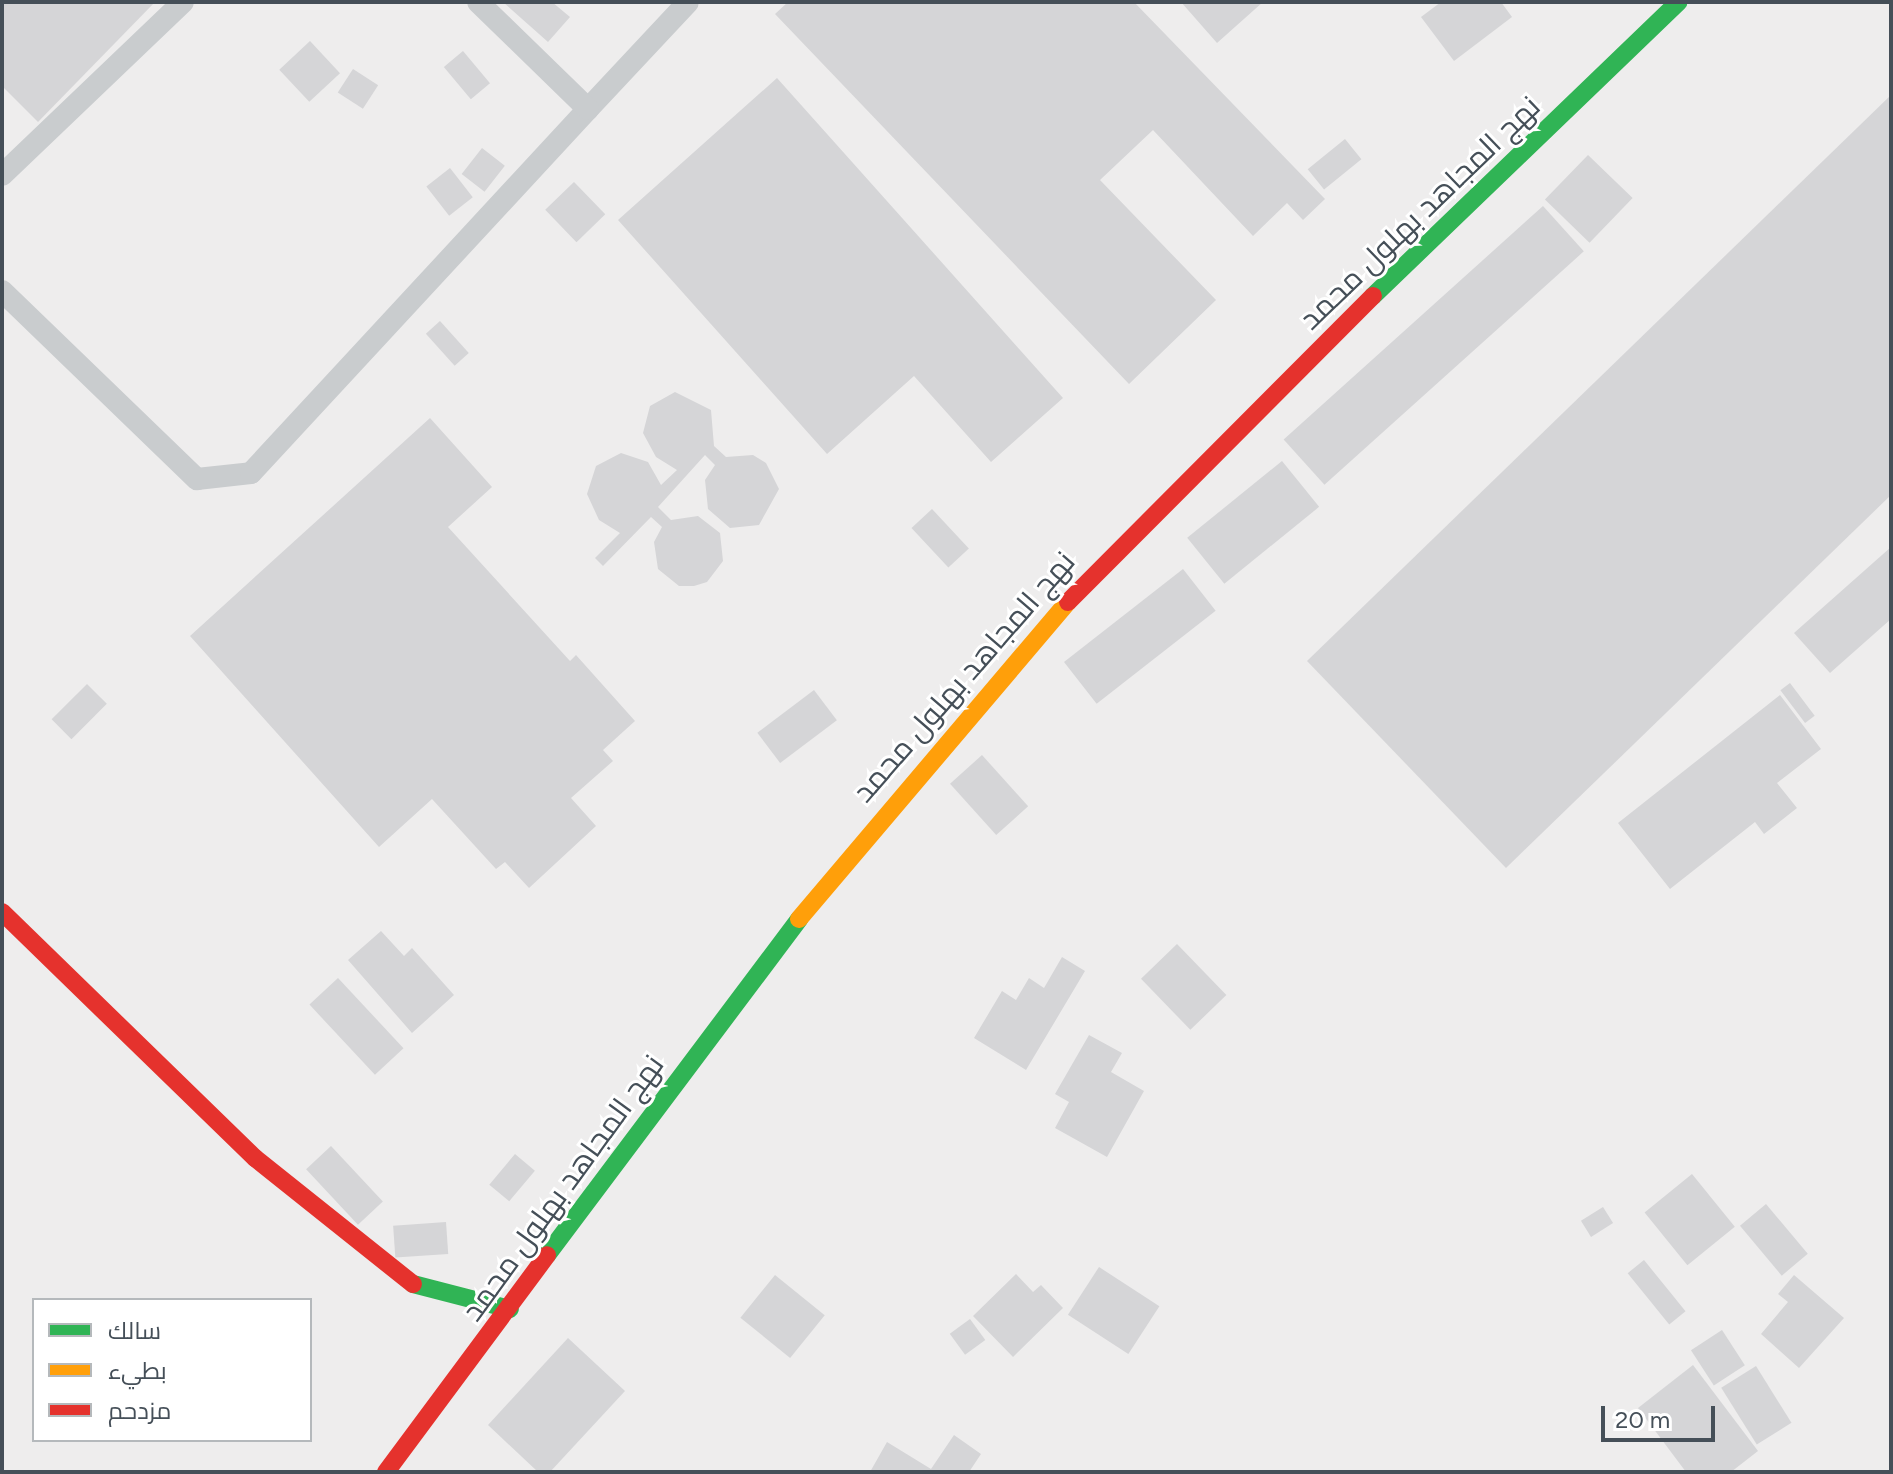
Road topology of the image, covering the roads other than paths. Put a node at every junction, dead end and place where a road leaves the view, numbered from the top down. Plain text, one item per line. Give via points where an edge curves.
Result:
1 (183, 2) edge
2 (478, 2) edge
3 (688, 2) edge
4 (1679, 2) edge
5 (588, 109) junction
6 (2, 175) edge
7 (2, 291) edge
8 (2, 912) edge
9 (510, 1309) junction
10 (386, 1472) edge

1 - 6 lane
2 - 5 lane
3 - 5 lane
4 - 9 street, نهج المجاهد بهلول محمد via 1185,477 1016,657 775,948
5 - 7 lane via 251,473 197,479
8 - 9 street via 255,1158 384,1268 413,1284
9 - 10 street, نهج المجاهد بهلول محمد

